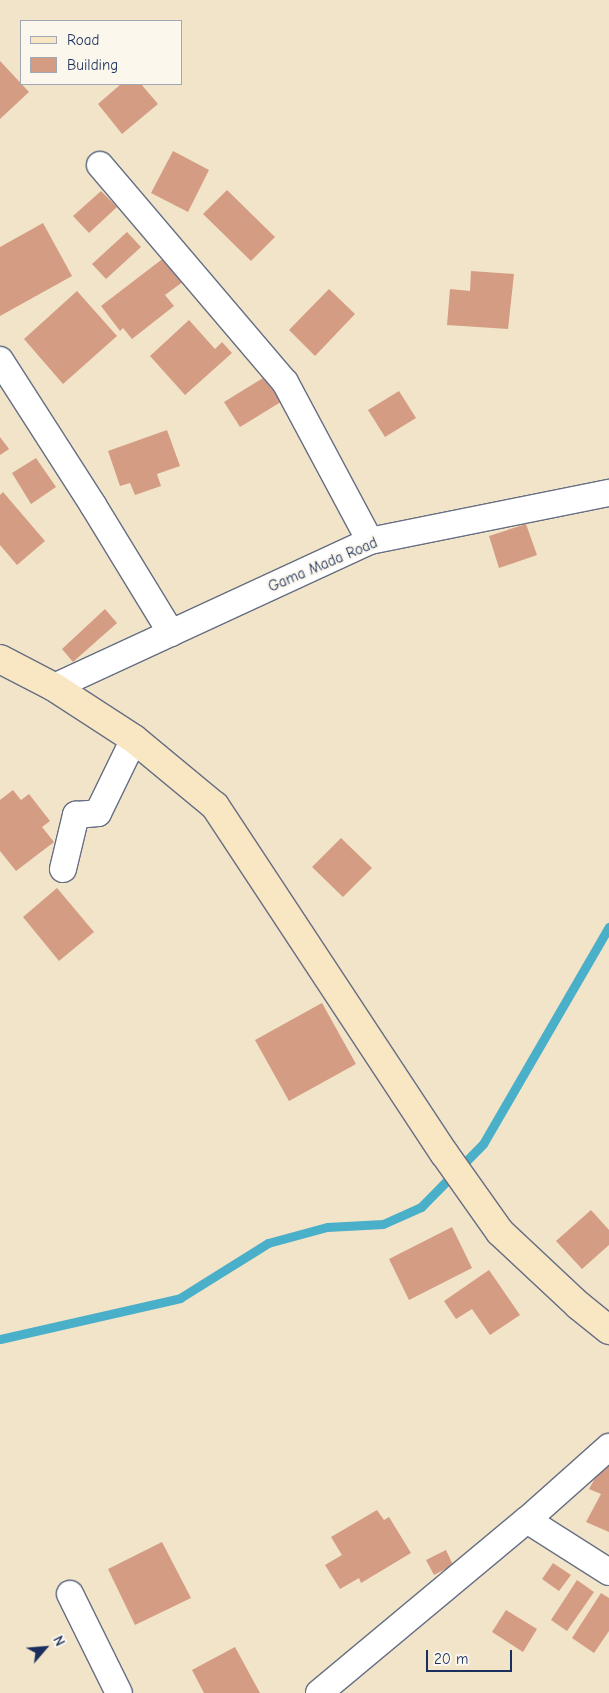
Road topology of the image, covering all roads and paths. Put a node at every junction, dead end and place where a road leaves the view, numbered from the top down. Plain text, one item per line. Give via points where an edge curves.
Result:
1 (100, 165) dead end
2 (0, 360) edge
3 (609, 493) edge
4 (370, 541) junction
5 (171, 633) junction
6 (0, 659) edge
7 (54, 687) junction
8 (134, 739) junction
9 (63, 868) dead end
10 (609, 1330) edge
11 (609, 1447) edge
12 (527, 1520) junction
13 (609, 1572) edge
14 (70, 1594) dead end
15 (119, 1693) edge
16 (319, 1693) edge

1 - 4 street via 284,382
2 - 5 street
3 - 4 street, Gama Mada Road
4 - 5 street, Gama Mada Road
5 - 7 street, Gama Mada Road
6 - 7 street
7 - 8 street
8 - 9 street via 98,813 76,815
8 - 10 street via 215,806 444,1153 500,1232
11 - 12 street
12 - 13 street
12 - 16 street
14 - 15 street

